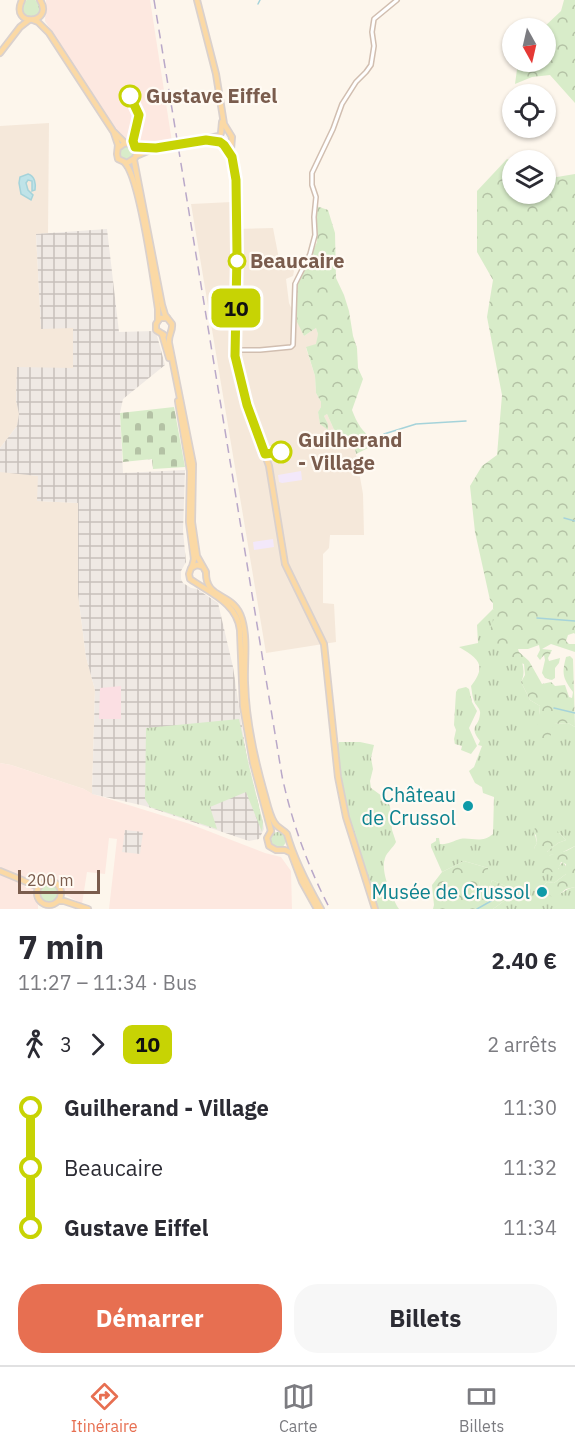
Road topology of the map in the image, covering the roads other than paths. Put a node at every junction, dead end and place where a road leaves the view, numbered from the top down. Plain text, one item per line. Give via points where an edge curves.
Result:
1 (22, 0) edge
2 (40, 0) edge
3 (198, 0) edge
4 (397, 0) edge
5 (22, 15) junction
6 (41, 15) junction
7 (31, 20) junction
8 (20, 27) junction
9 (49, 33) junction
10 (0, 53) edge
11 (222, 113) junction
12 (114, 131) junction
13 (228, 132) junction
14 (221, 139) junction
15 (231, 142) junction
16 (125, 143) junction
17 (135, 147) junction
18 (118, 148) junction
19 (156, 148) junction
20 (232, 157) junction
21 (135, 158) junction
22 (125, 163) junction
23 (168, 318) junction
24 (158, 320) junction
25 (169, 333) junction
26 (162, 334) junction
27 (234, 350) junction
28 (201, 566) junction
29 (192, 567) junction
30 (205, 578) junction
31 (197, 582) junction
32 (279, 829) junction
33 (271, 831) junction
34 (288, 842) junction
35 (282, 849) junction
36 (0, 872) edge
37 (40, 885) junction
38 (37, 893) junction
39 (61, 894) junction
40 (58, 901) junction
41 (81, 906) junction
42 (88, 909) edge
43 (319, 909) edge
44 (375, 909) edge

1 - 5 main road
2 - 6 main road
3 - 11 main road
4 - 27 street via 374,19 371,65 342,104 312,173 315,235 295,284 292,346
5 - 7 main road
5 - 8 main road
6 - 7 main road
6 - 9 main road
7 - 8 main road
7 - 9 main road
8 - 10 main road
9 - 12 main road
11 - 13 main road
11 - 14 main road
12 - 16 main road
12 - 18 main road
13 - 14 main road
13 - 15 main road
14 - 15 main road
14 - 19 main road
14 - 20 main road
15 - 20 main road
16 - 17 main road
16 - 18 main road
17 - 19 main road
17 - 21 main road
18 - 22 main road via 117,156
19 - 21 main road
20 - 27 main road via 236,180
21 - 22 main road
21 - 23 main road via 162,305
22 - 24 main road via 132,173 144,227
23 - 24 main road
23 - 25 main road via 173,326
24 - 26 main road via 156,328
25 - 26 main road
25 - 28 main road via 193,464 192,522
26 - 29 main road via 190,471
27 - 44 main road via 247,405 269,468 285,564 324,644 338,777 346,817
28 - 29 main road
28 - 30 main road
29 - 31 main road via 189,576
30 - 31 main road
30 - 32 main road via 208,587 229,600 241,617 252,744 272,818
31 - 33 main road via 230,606 238,618 243,706
32 - 33 main road
32 - 34 main road via 286,832
33 - 35 main road via 267,838 269,846
34 - 35 main road
34 - 43 main road
35 - 43 main road via 292,855 302,882
36 - 37 main road
36 - 38 main road
37 - 38 main road
37 - 39 main road via 54,882
38 - 40 main road via 46,904
39 - 40 main road
39 - 41 main road
40 - 41 main road
41 - 42 main road

